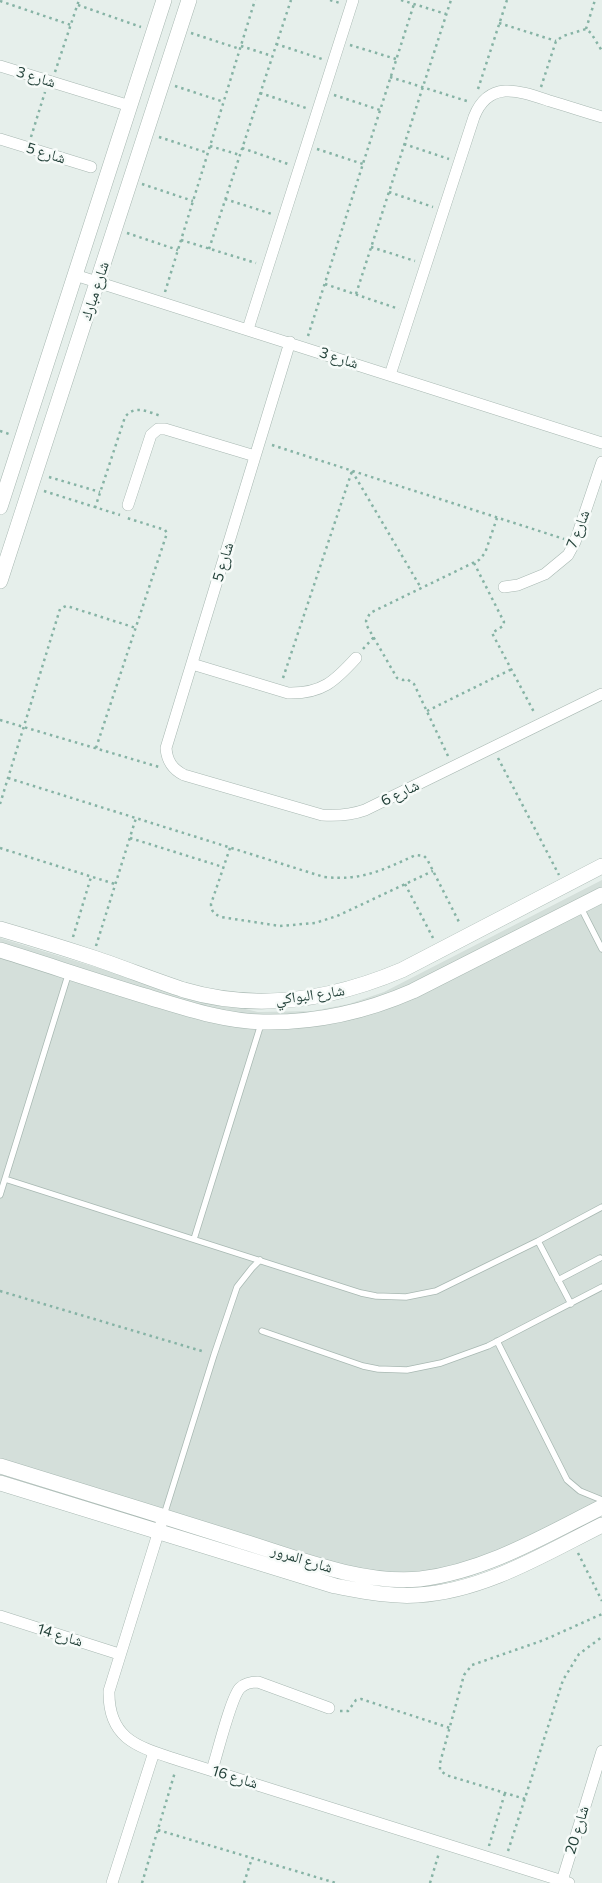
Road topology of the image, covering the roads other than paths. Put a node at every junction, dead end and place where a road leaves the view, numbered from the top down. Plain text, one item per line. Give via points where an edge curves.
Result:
1 (164, 0) edge
2 (189, 0) edge
3 (353, 0) edge
4 (0, 66) edge
5 (130, 106) junction
6 (602, 117) edge
7 (0, 139) edge
8 (91, 167) dead end
9 (75, 275) junction
10 (98, 282) junction
11 (248, 329) junction
12 (290, 342) junction
13 (390, 374) junction
14 (602, 443) edge
15 (255, 456) junction
16 (602, 462) edge
17 (128, 505) dead end
18 (0, 507) edge
19 (3, 559) edge
20 (0, 581) edge
21 (504, 587) dead end
22 (356, 658) road end
23 (192, 664) junction
24 (602, 694) edge
25 (184, 775) joint
26 (602, 866) edge
27 (602, 895) edge
28 (580, 906) junction
29 (0, 928) edge
30 (602, 949) edge
31 (0, 950) edge
32 (69, 972) junction
33 (262, 1022) junction
34 (5, 1179) junction
35 (0, 1195) edge
36 (602, 1207) edge
37 (194, 1239) junction
38 (538, 1241) junction
39 (600, 1258) dead end
40 (260, 1260) junction
41 (558, 1280) junction
42 (602, 1287) edge
43 (570, 1304) junction
44 (262, 1332) dead end
45 (497, 1341) junction
46 (0, 1466) edge
47 (0, 1482) edge
48 (602, 1500) edge
49 (602, 1507) edge
50 (587, 1514) junction
51 (163, 1516) junction
52 (599, 1527) edge
53 (158, 1532) junction
54 (0, 1616) edge
55 (119, 1654) junction
56 (330, 1708) road end
57 (602, 1751) edge
58 (154, 1752) junction
59 (212, 1770) junction
60 (566, 1882) edge
61 (112, 1883) edge

1 - 5 street, شارع مبارك
2 - 10 street, شارع مبارك
3 - 11 street
4 - 5 street, شارع 3
5 - 9 street, شارع مبارك
6 - 13 street via 518,90 504,90 480,105
7 - 8 street, شارع 5
9 - 10 street, شارع 3
9 - 18 street, شارع مبارك
10 - 11 street, شارع 3
10 - 19 street, شارع مبارك via 33,480
11 - 12 street, شارع 3
12 - 13 street, شارع 3
12 - 15 street, شارع 5
13 - 14 street, شارع 3
15 - 17 street via 165,428 158,429 151,435
15 - 23 street, شارع 5
16 - 21 street, شارع 7 via 568,555 545,574 525,583
19 - 20 street, شارع مبارك
22 - 23 street via 339,677 322,687 297,693
23 - 25 street, شارع 5 via 166,748 170,763
24 - 25 street, شارع 6 via 365,810 322,815
26 - 29 street, شارع البواكي via 402,970 365,985 311,998 239,1000 184,990
27 - 28 street, شارع البواكي
28 - 30 lane
28 - 33 street, شارع البواكي via 382,1005 314,1020
31 - 32 street, شارع البواكي
32 - 33 street, شارع البواكي via 211,1015
32 - 34 lane
33 - 37 lane
34 - 35 lane
34 - 37 lane
36 - 38 lane
37 - 40 lane
38 - 40 lane via 450,1285 406,1297 361,1293
38 - 41 lane
39 - 41 lane
40 - 51 lane via 238,1287
41 - 43 lane
42 - 43 lane
43 - 45 lane
44 - 45 lane via 363,1366 392,1370 441,1363
45 - 48 lane via 567,1480 580,1491
46 - 51 street, شارع المرور
47 - 53 street, شارع المرور
49 - 50 street, شارع المرور
50 - 51 street, شارع المرور via 481,1564 432,1577 402,1579 338,1570
50 - 52 street
51 - 53 street, شارع 16
52 - 53 street, شارع المرور via 516,1568 486,1579 435,1593 402,1595 335,1586
53 - 55 street, شارع 16
54 - 55 street, شارع 14
55 - 58 street, شارع 16 via 108,1691 112,1717 131,1741
56 - 59 street via 258,1682 243,1685 234,1697
57 - 60 street, شارع 20
58 - 59 street, شارع 16
58 - 61 street
59 - 60 street, شارع 16

